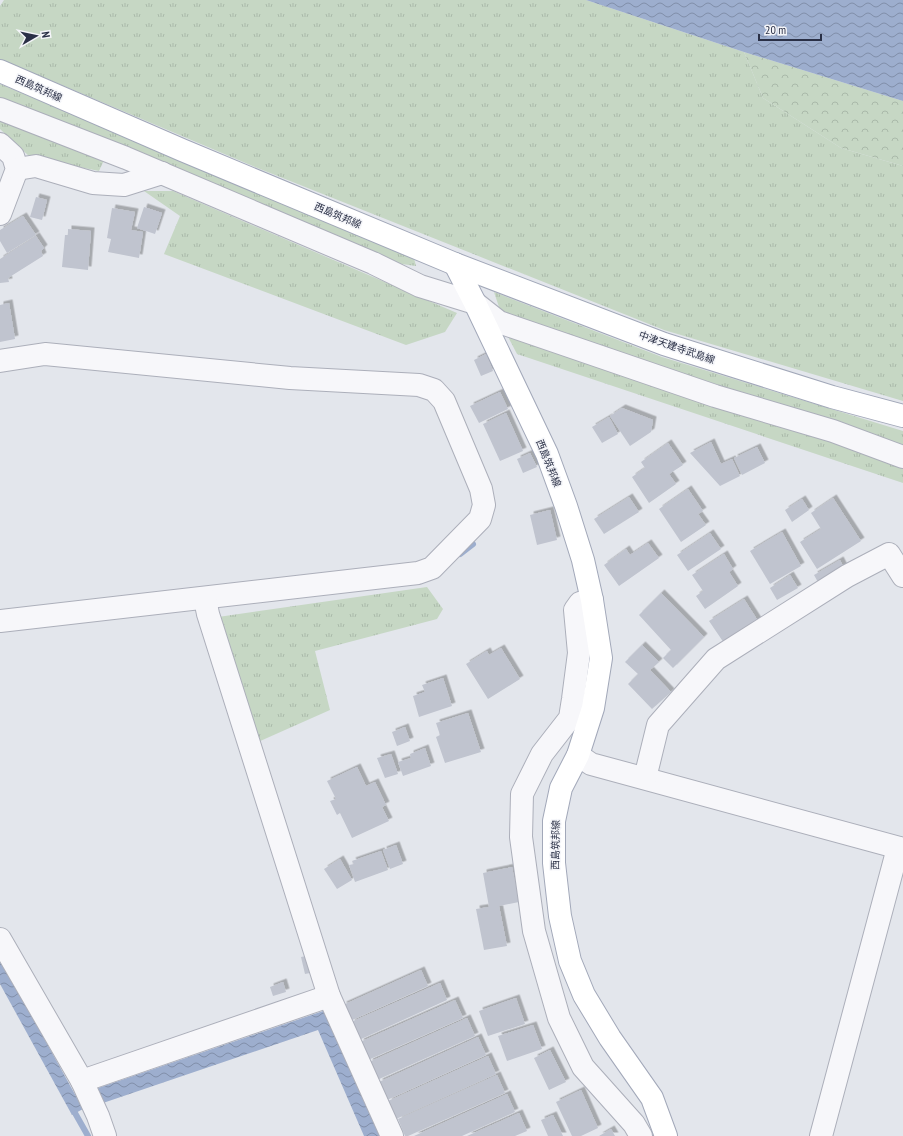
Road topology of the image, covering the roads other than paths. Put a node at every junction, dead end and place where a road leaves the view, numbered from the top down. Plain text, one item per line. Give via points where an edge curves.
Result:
1 (0, 71) edge
2 (0, 109) edge
3 (0, 144) edge
4 (17, 169) junction
5 (162, 173) junction
6 (0, 214) edge
7 (455, 264) junction
8 (475, 303) junction
9 (0, 361) edge
10 (903, 416) edge
11 (903, 457) edge
12 (903, 576) edge
13 (205, 598) junction
14 (592, 600) junction
15 (0, 621) edge
16 (578, 755) junction
17 (645, 778) junction
18 (901, 848) edge
19 (0, 939) edge
20 (330, 996) junction
21 (82, 1081) junction
22 (105, 1136) edge
23 (392, 1136) edge
24 (641, 1136) edge
25 (666, 1136) edge
26 (821, 1136) edge

1 - 7 main road, 西島筑邦線
2 - 5 street
3 - 4 street via 13,156
4 - 5 street via 36,166 93,183 124,185
4 - 6 street
5 - 8 street via 373,263 420,286
7 - 8 main road, 西島筑邦線
7 - 10 main road, 中津天建寺武島線 via 664,344 832,397
8 - 11 street via 499,322 715,396 833,431
8 - 14 main road, 西島筑邦線 via 547,454 583,560
9 - 13 street via 45,354 290,378 419,385 434,390 444,401 481,489 484,505 480,519 432,568 418,573
12 - 17 street via 889,554 847,576 716,659 658,725
13 - 15 street
13 - 20 street
14 - 16 main road, 西島筑邦線 via 601,658 593,708
14 - 24 street via 580,603 575,610 578,653 570,718 542,754 522,794 521,837 534,931 559,1018 583,1066 634,1124
16 - 17 street via 591,764
16 - 25 main road, 西島筑邦線 via 561,788 554,821 554,863 560,916 570,961 584,994 610,1038 652,1098
17 - 18 street
18 - 26 street
19 - 21 street
20 - 21 street
20 - 23 street
21 - 22 street

